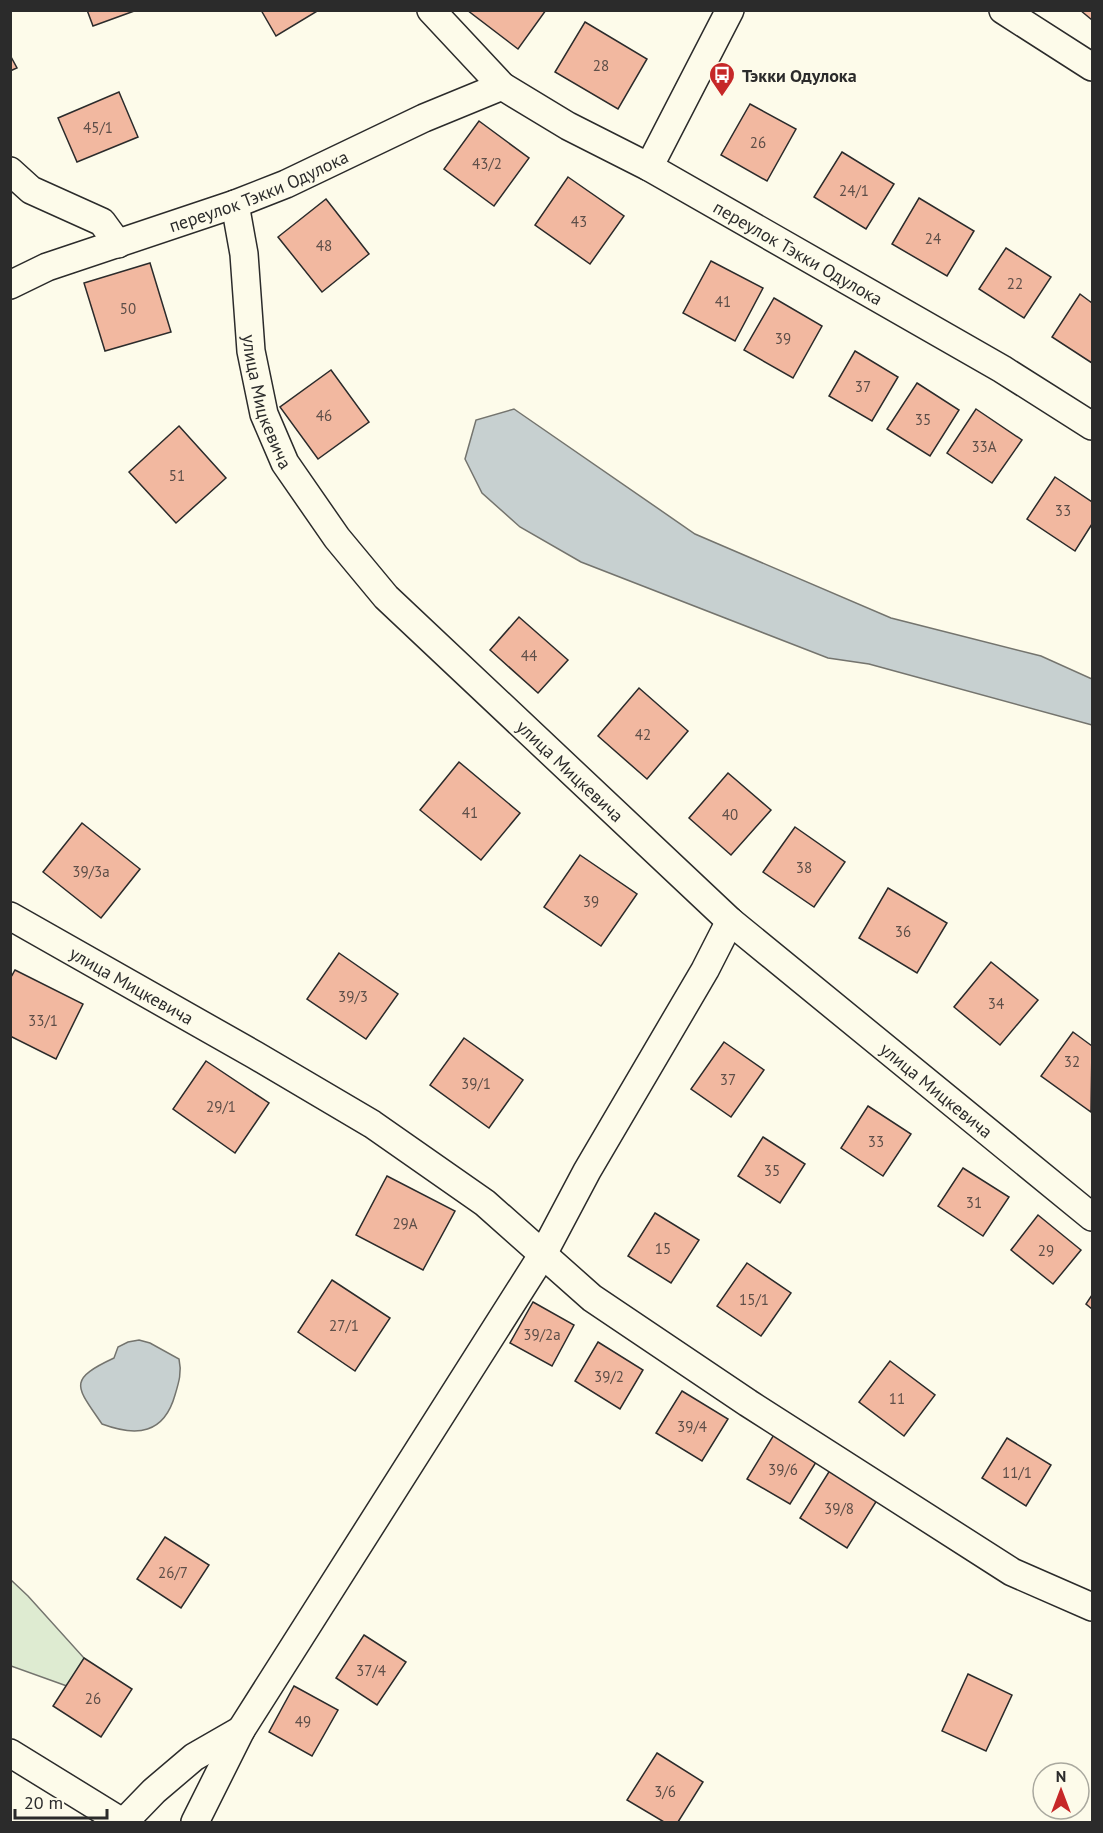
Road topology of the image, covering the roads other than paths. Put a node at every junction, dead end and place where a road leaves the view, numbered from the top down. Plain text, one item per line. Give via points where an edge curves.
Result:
1 (431, 10) edge
2 (730, 10) edge
3 (1003, 10) edge
4 (1092, 68) edge
5 (502, 86) junction
6 (649, 167) junction
7 (10, 171) edge
8 (235, 204) junction
9 (118, 244) junction
10 (10, 285) edge
11 (1092, 426) edge
12 (10, 916) edge
13 (730, 921) junction
14 (1092, 1217) edge
15 (543, 1254) junction
16 (1092, 1607) edge
17 (241, 1730) junction
18 (10, 1753) edge
19 (123, 1822) edge
20 (195, 1822) edge

1 - 5 street, переулок Тэкки Одулока
2 - 6 street
3 - 4 street
5 - 6 street, переулок Тэкки Одулока via 568,126
5 - 8 street, переулок Тэкки Одулока
6 - 11 street, переулок Тэкки Одулока via 1002,369
7 - 9 street via 31,190 102,222
8 - 9 street, переулок Тэкки Одулока
8 - 13 street, улица Мицкевича via 244,254 251,351 264,414 285,463 337,538 386,597
9 - 10 street, переулок Тэкки Одулока via 47,267
12 - 15 street, улица Мицкевича via 372,1124 485,1203
13 - 14 street, улица Мицкевича
13 - 15 street via 586,1171
15 - 16 street, улица Мицкевича via 592,1298 748,1403 1012,1572
15 - 17 street
17 - 19 street via 195,1757
17 - 20 street
18 - 19 street

